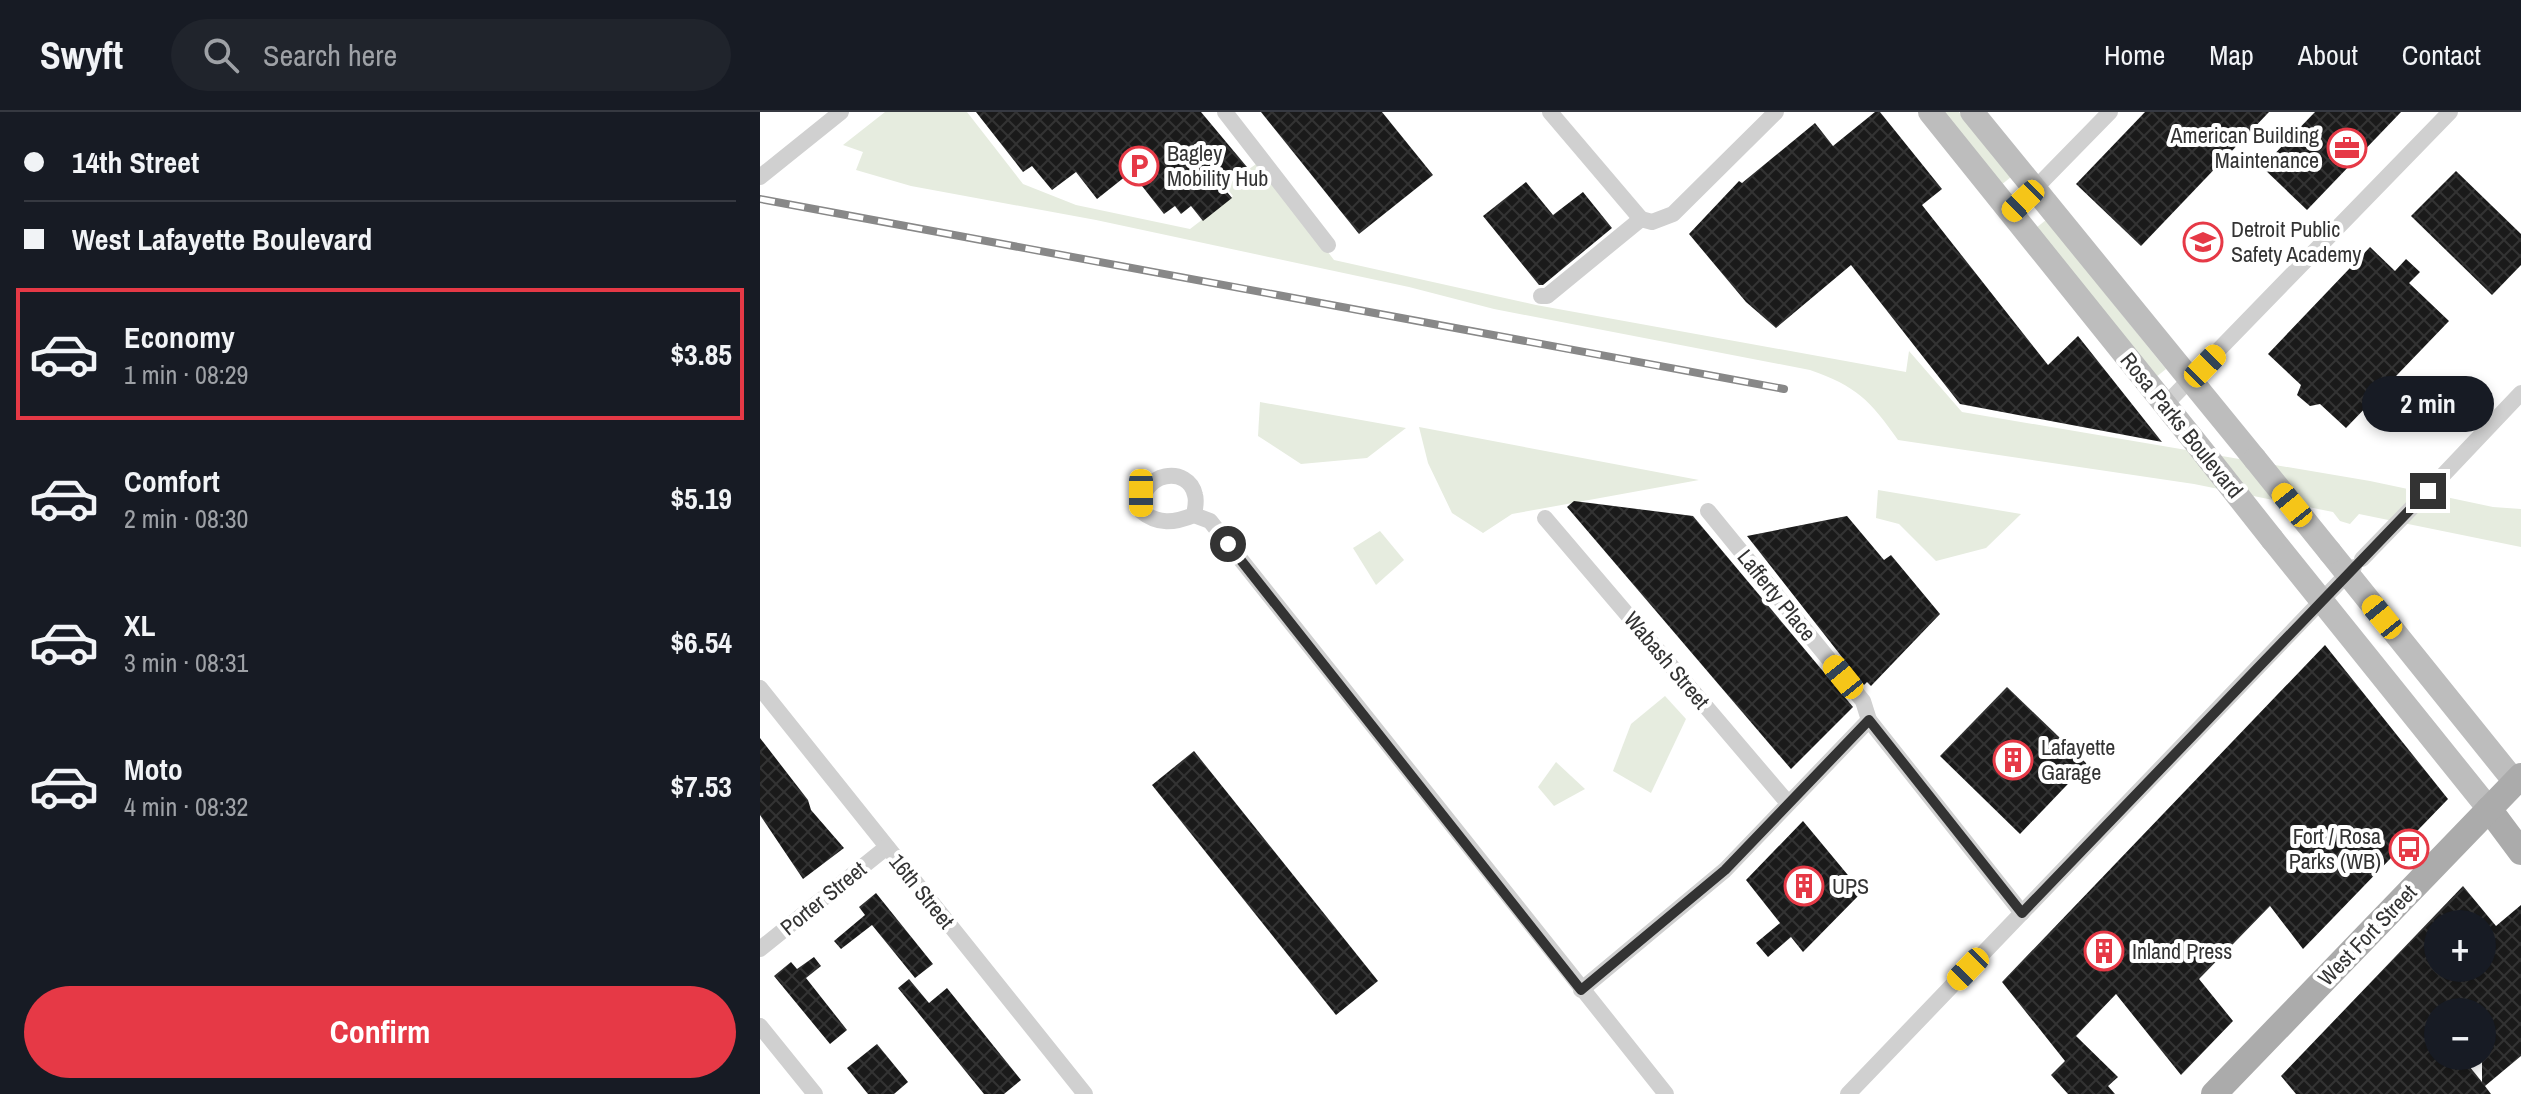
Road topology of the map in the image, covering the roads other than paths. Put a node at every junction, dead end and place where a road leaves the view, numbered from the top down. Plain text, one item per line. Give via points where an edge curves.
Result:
1 (841, 112) edge
2 (1225, 112) edge
3 (1550, 112) edge
4 (1776, 112) edge
5 (1930, 112) edge
6 (1972, 112) edge
7 (2110, 112) edge
8 (2450, 112) edge
9 (760, 177) edge
10 (2035, 189) junction
11 (2011, 213) junction
12 (1641, 219) junction
13 (1328, 245) dead end
14 (1541, 296) dead end
15 (2191, 381) junction
16 (2521, 393) edge
17 (2166, 404) junction
18 (1708, 511) dead end
19 (1202, 518) dead end
20 (1545, 518) dead end
21 (2354, 567) junction
22 (2321, 602) junction
23 (760, 688) edge
24 (1869, 720) junction
25 (2519, 783) edge
26 (1788, 803) junction
27 (2489, 809) junction
28 (887, 847) junction
29 (2521, 852) edge
30 (2022, 913) junction
31 (760, 949) edge
32 (1581, 990) junction
33 (760, 1026) edge
34 (815, 1094) edge
35 (1085, 1094) edge
36 (1666, 1094) edge
37 (1848, 1094) edge
38 (2214, 1094) edge

1 - 9 street
2 - 13 street
3 - 12 street
4 - 12 street via 1673,214 1652,222
5 - 11 main road, Rosa Parks Boulevard
6 - 10 main road, Rosa Parks Boulevard
7 - 10 street
8 - 15 street
10 - 11 street
10 - 15 main road, Rosa Parks Boulevard
11 - 17 main road, Rosa Parks Boulevard
12 - 14 street
15 - 17 street
15 - 21 main road, Rosa Parks Boulevard, bridge via 2330,552
16 - 21 street, bridge
17 - 22 main road, Rosa Parks Boulevard, bridge
18 - 24 street, Lafferty Place via 1863,701
19 - 32 street
20 - 26 street, Wabash Street
21 - 22 street
21 - 25 main road, Rosa Parks Boulevard
22 - 27 main road, Rosa Parks Boulevard
22 - 30 street
23 - 28 street, 16th Street
24 - 26 street
24 - 30 street, Lafferty Place
25 - 27 main road, West Fort Street
26 - 32 street via 1714,880
27 - 29 main road, Rosa Parks Boulevard
27 - 38 main road, West Fort Street
28 - 31 street, Porter Street
28 - 35 street, 16th Street
30 - 37 street
32 - 36 street
33 - 34 street

